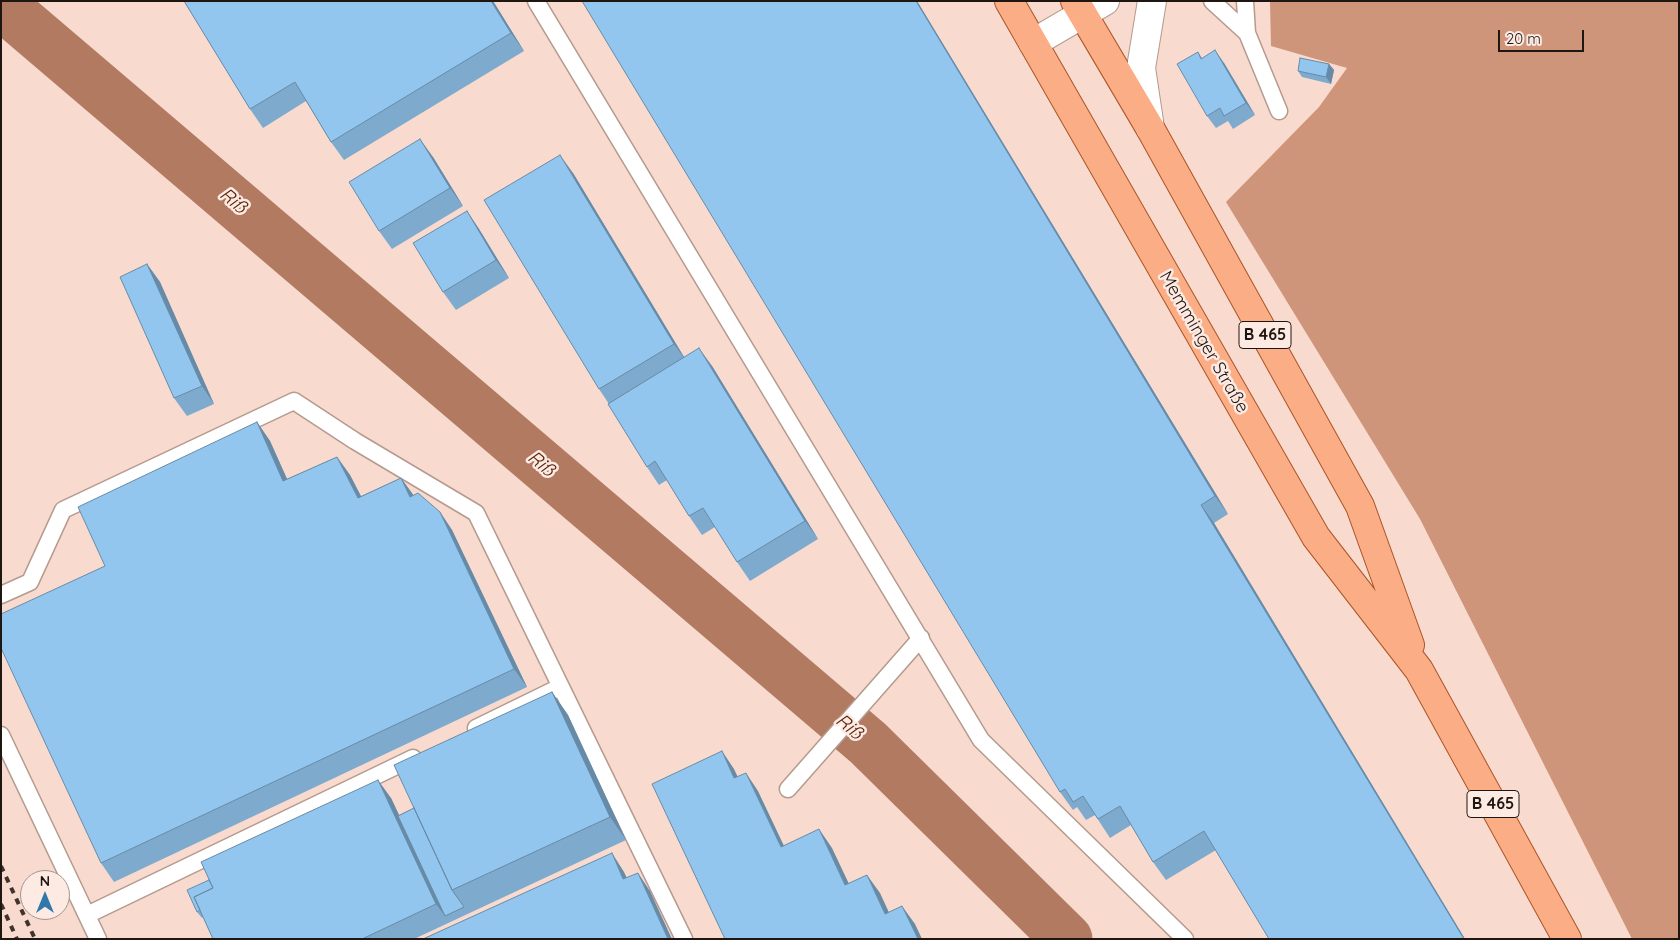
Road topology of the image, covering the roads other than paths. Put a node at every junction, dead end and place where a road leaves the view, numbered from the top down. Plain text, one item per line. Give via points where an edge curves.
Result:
1 (536, 1) edge
2 (1009, 1) edge
3 (1152, 1) edge
4 (1212, 1) edge
5 (1245, 1) edge
6 (1088, 5) edge
7 (1247, 33) junction
8 (1033, 43) junction
9 (1279, 111) dead end
10 (1150, 128) junction
11 (1, 595) edge
12 (921, 638) junction
13 (1419, 670) junction
14 (560, 688) junction
15 (1, 735) edge
16 (462, 735) edge
17 (426, 752) edge
18 (788, 789) dead end
19 (87, 915) junction
20 (98, 939) edge
21 (684, 939) edge
22 (1185, 939) edge
23 (1566, 939) edge

1 - 12 lane
2 - 8 main road, Memminger Straße / B 465
3 - 10 street via 1141,68
4 - 7 lane
5 - 7 lane
6 - 8 street
6 - 10 main road, Memminger Straße / B 465
7 - 9 lane
8 - 13 main road, Memminger Straße / B 465 via 1316,537
10 - 13 main road, Memminger Straße / B 465 via 1360,506
11 - 14 lane via 30,582 63,510 294,401 476,512
12 - 18 lane
12 - 22 lane via 981,740
13 - 23 main road, Memminger Straße / B 465
14 - 16 lane
14 - 21 lane
15 - 19 lane
17 - 19 lane
19 - 20 lane

